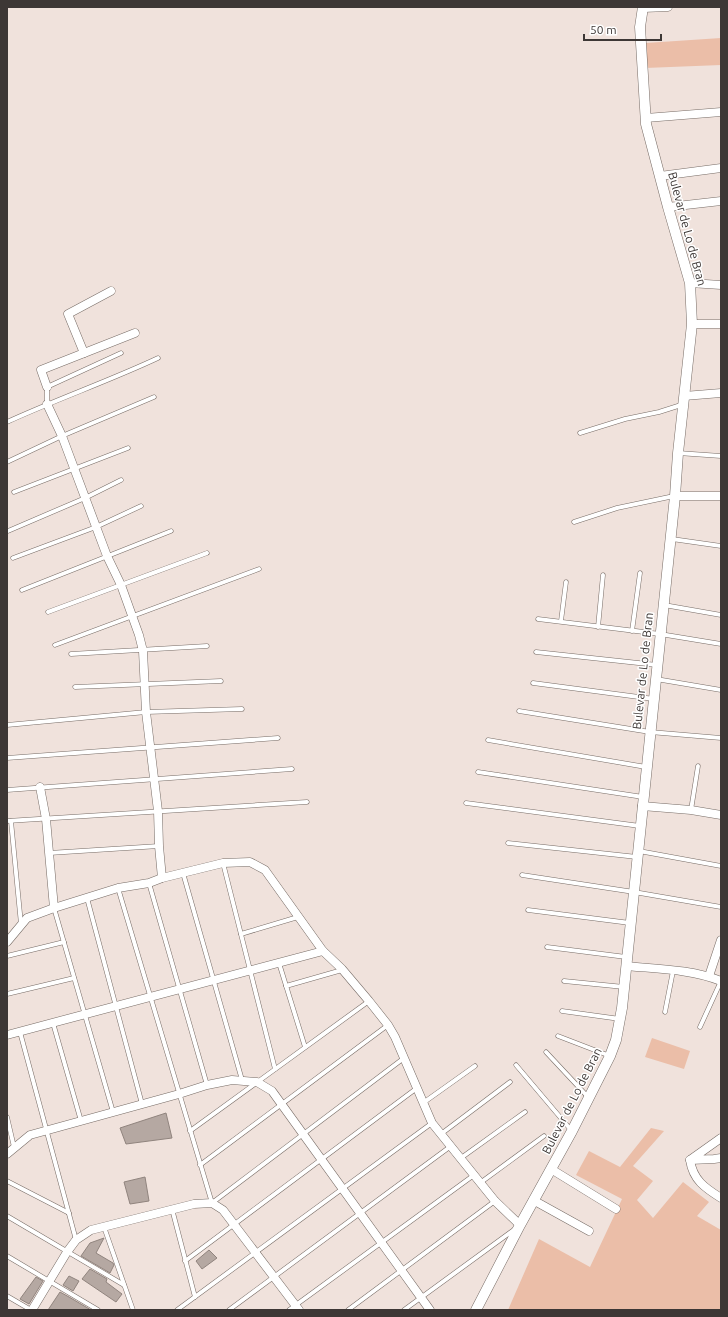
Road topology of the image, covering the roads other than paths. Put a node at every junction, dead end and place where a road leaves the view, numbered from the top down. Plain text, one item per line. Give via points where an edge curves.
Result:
1 (643, 7) edge
2 (668, 7) edge
3 (721, 112) edge
4 (646, 118) junction
5 (721, 168) edge
6 (660, 176) junction
7 (721, 201) edge
8 (668, 207) junction
9 (690, 283) junction
10 (721, 285) edge
11 (111, 291) dead end
12 (692, 324) junction
13 (721, 324) edge
14 (135, 333) dead end
15 (84, 353) junction
16 (121, 353) dead end
17 (158, 358) dead end
18 (47, 387) junction
19 (721, 393) edge
20 (154, 396) dead end
21 (684, 400) junction
22 (47, 404) junction
23 (7, 422) edge
24 (580, 433) dead end
25 (62, 436) junction
26 (128, 448) dead end
27 (678, 453) junction
28 (721, 456) edge
29 (7, 462) edge
30 (74, 468) junction
31 (121, 480) dead end
32 (14, 492) dead end
33 (675, 496) junction
34 (721, 496) edge
35 (85, 498) junction
36 (141, 506) dead end
37 (574, 522) dead end
38 (96, 527) junction
39 (8, 531) edge
40 (172, 531) dead end
41 (670, 538) junction
42 (721, 546) edge
43 (207, 553) dead end
44 (107, 556) junction
45 (13, 558) dead end
46 (259, 569) dead end
47 (640, 573) dead end
48 (603, 575) dead end
49 (566, 582) dead end
50 (121, 585) junction
51 (22, 590) dead end
52 (663, 604) junction
53 (48, 612) dead end
54 (721, 615) edge
55 (132, 616) junction
56 (538, 619) dead end
57 (561, 621) junction
58 (598, 627) junction
59 (632, 631) junction
60 (660, 634) junction
61 (721, 644) edge
62 (55, 645) dead end
63 (207, 646) dead end
64 (143, 651) junction
65 (536, 652) dead end
66 (71, 654) dead end
67 (657, 665) junction
68 (656, 679) junction
69 (221, 681) dead end
70 (145, 683) junction
71 (533, 683) dead end
72 (75, 687) dead end
73 (721, 690) edge
74 (654, 699) junction
75 (242, 709) dead end
76 (519, 711) dead end
77 (146, 712) junction
78 (7, 724) edge
79 (650, 732) junction
80 (278, 738) dead end
81 (721, 738) edge
82 (488, 740) dead end
83 (150, 746) junction
84 (7, 758) edge
85 (698, 766) dead end
86 (646, 767) junction
87 (292, 769) dead end
88 (478, 772) dead end
89 (154, 779) junction
90 (40, 787) junction
91 (7, 790) edge
92 (307, 802) dead end
93 (643, 802) junction
94 (466, 803) dead end
95 (691, 810) junction
96 (158, 811) junction
97 (721, 814) edge
98 (46, 819) junction
99 (9, 821) edge
100 (640, 826) junction
101 (508, 843) dead end
102 (158, 846) junction
103 (48, 853) junction
104 (638, 854) junction
105 (223, 863) junction
106 (721, 866) edge
107 (183, 873) junction
108 (522, 875) dead end
109 (162, 878) junction
110 (149, 883) junction
111 (118, 888) junction
112 (634, 892) junction
113 (87, 898) junction
114 (54, 908) junction
115 (721, 908) edge
116 (528, 910) dead end
117 (298, 917) junction
118 (630, 923) junction
119 (21, 925) junction
120 (241, 934) junction
121 (721, 940) edge
122 (7, 942) edge
123 (64, 942) junction
124 (547, 947) dead end
125 (323, 951) junction
126 (7, 956) edge
127 (626, 962) junction
128 (279, 963) junction
129 (342, 969) junction
130 (250, 970) junction
131 (673, 970) junction
132 (709, 976) junction
133 (74, 978) junction
134 (214, 980) junction
135 (564, 981) dead end
136 (721, 981) edge
137 (286, 986) junction
138 (624, 988) junction
139 (179, 989) junction
140 (7, 994) edge
141 (150, 997) junction
142 (370, 1001) junction
143 (116, 1006) junction
144 (562, 1011) dead end
145 (665, 1012) dead end
146 (85, 1014) junction
147 (620, 1018) junction
148 (53, 1022) junction
149 (388, 1026) junction
150 (700, 1027) dead end
151 (20, 1032) junction
152 (7, 1035) edge
153 (558, 1036) dead end
154 (305, 1047) junction
155 (546, 1052) dead end
156 (610, 1056) junction
157 (404, 1058) junction
158 (516, 1065) dead end
159 (475, 1066) dead end
160 (275, 1069) junction
161 (243, 1081) junction
162 (257, 1082) junction
163 (510, 1082) dead end
164 (207, 1085) junction
165 (417, 1088) junction
166 (179, 1094) junction
167 (589, 1098) junction
168 (423, 1103) junction
169 (142, 1104) junction
170 (282, 1105) junction
171 (113, 1112) junction
172 (525, 1112) dead end
173 (7, 1117) edge
174 (81, 1121) junction
175 (432, 1123) junction
176 (46, 1131) junction
177 (190, 1131) junction
178 (572, 1131) junction
179 (304, 1134) junction
180 (441, 1134) junction
181 (544, 1136) dead end
182 (721, 1138) edge
183 (451, 1146) junction
184 (14, 1147) junction
185 (7, 1154) edge
186 (461, 1158) junction
187 (721, 1158) edge
188 (322, 1159) junction
189 (690, 1160) junction
190 (200, 1165) junction
191 (551, 1169) junction
192 (474, 1175) junction
193 (7, 1181) edge
194 (480, 1183) junction
195 (343, 1189) junction
196 (721, 1198) edge
197 (533, 1200) junction
198 (495, 1201) junction
199 (212, 1203) junction
200 (616, 1209) dead end
201 (172, 1210) junction
202 (69, 1213) junction
203 (360, 1213) junction
204 (7, 1216) edge
205 (234, 1224) junction
206 (520, 1225) junction
207 (104, 1227) junction
208 (589, 1231) dead end
209 (76, 1240) junction
210 (382, 1242) junction
211 (66, 1252) junction
212 (256, 1252) junction
213 (7, 1256) edge
214 (185, 1260) junction
215 (402, 1270) junction
216 (274, 1277) junction
217 (49, 1281) junction
218 (124, 1285) junction
219 (7, 1296) edge
220 (195, 1297) junction
221 (422, 1298) junction
222 (295, 1309) edge
223 (31, 1310) edge
224 (98, 1310) edge
225 (133, 1310) edge
226 (177, 1310) edge
227 (229, 1310) edge
228 (348, 1310) edge
229 (404, 1310) edge
230 (430, 1310) edge
231 (476, 1310) edge

1 - 2 street
1 - 4 street, Bulevar de Lo de Bran via 640,26
3 - 4 street
4 - 6 street, Bulevar de Lo de Bran
5 - 6 street
6 - 8 street, Bulevar de Lo de Bran
7 - 8 street
8 - 9 street, Bulevar de Lo de Bran
9 - 10 street
9 - 12 street, Bulevar de Lo de Bran
11 - 15 street via 68,314
12 - 13 street
12 - 21 street, Bulevar de Lo de Bran
14 - 15 street
15 - 18 street via 41,370
16 - 18 lane
17 - 22 lane
18 - 22 lane
19 - 21 street
20 - 25 lane
21 - 24 lane via 659,412
21 - 27 street, Bulevar de Lo de Bran
22 - 23 lane
22 - 25 street
25 - 29 lane
25 - 30 street
26 - 30 lane
27 - 28 lane
27 - 33 street, Bulevar de Lo de Bran
30 - 32 lane
30 - 35 street
31 - 35 lane
33 - 34 street
33 - 37 lane via 617,508
33 - 41 street, Bulevar de Lo de Bran
35 - 38 street
35 - 39 lane
36 - 38 lane
38 - 44 street
38 - 45 lane
40 - 44 lane
41 - 42 lane
41 - 52 street, Bulevar de Lo de Bran
43 - 50 lane
44 - 50 street
44 - 51 lane
46 - 55 lane
47 - 59 lane
48 - 58 lane
49 - 57 lane
50 - 53 lane
50 - 55 street
52 - 54 lane
52 - 60 street, Bulevar de Lo de Bran
55 - 62 lane
55 - 64 street
56 - 57 lane
57 - 58 lane
58 - 59 lane
59 - 60 lane
60 - 61 lane
60 - 67 street, Bulevar de Lo de Bran
63 - 64 lane
64 - 66 lane
64 - 70 street
65 - 67 lane
67 - 68 street, Bulevar de Lo de Bran
68 - 73 lane
68 - 74 street, Bulevar de Lo de Bran
69 - 70 lane
70 - 72 lane
70 - 77 street
71 - 74 lane
74 - 79 street, Bulevar de Lo de Bran
75 - 77 lane
76 - 79 lane
77 - 78 lane
77 - 83 street
79 - 81 lane
79 - 86 street, Bulevar de Lo de Bran
80 - 83 lane
82 - 86 lane
83 - 84 lane
83 - 89 street
85 - 95 lane
86 - 93 street, Bulevar de Lo de Bran
87 - 89 lane
88 - 93 lane
89 - 90 lane
89 - 96 street
90 - 91 lane
90 - 98 street
92 - 96 lane
93 - 95 street
93 - 100 street, Bulevar de Lo de Bran
94 - 100 lane
95 - 97 street
96 - 98 lane
96 - 102 street
98 - 99 lane
98 - 103 street
99 - 119 lane
100 - 104 street, Bulevar de Lo de Bran
101 - 104 lane
102 - 103 lane
102 - 109 street
103 - 114 street
104 - 106 lane
104 - 112 street, Bulevar de Lo de Bran
105 - 107 street
105 - 117 street via 250,862 265,870
105 - 120 lane
107 - 109 street
107 - 134 lane
108 - 112 lane
109 - 110 street
110 - 111 street
110 - 139 lane
111 - 113 street
111 - 141 lane
112 - 115 lane
112 - 118 street, Bulevar de Lo de Bran
113 - 114 street
113 - 143 lane
114 - 119 street via 27,918
114 - 123 lane
116 - 118 lane
117 - 120 lane
117 - 125 street
118 - 127 street, Bulevar de Lo de Bran
119 - 122 street
120 - 130 lane
121 - 132 street
123 - 126 lane
123 - 133 lane
124 - 127 lane
125 - 128 street
125 - 129 street
127 - 131 street
127 - 138 street, Bulevar de Lo de Bran
128 - 130 street
128 - 137 lane
129 - 137 lane
129 - 142 street
130 - 134 street
130 - 160 lane
131 - 132 street
131 - 145 lane
132 - 136 street
133 - 140 lane
133 - 146 lane
134 - 139 street
134 - 161 lane
135 - 138 lane
136 - 150 lane
137 - 154 lane
138 - 147 street, Bulevar de Lo de Bran
139 - 141 street
139 - 164 lane
141 - 143 street
141 - 166 lane
142 - 149 street
142 - 154 lane
143 - 146 street
143 - 169 lane
144 - 147 lane
146 - 148 street
146 - 171 lane
147 - 156 street, Bulevar de Lo de Bran
148 - 151 street
148 - 174 lane
149 - 157 street
149 - 170 lane
151 - 152 street
151 - 176 lane
153 - 156 lane
154 - 160 lane
155 - 167 lane
156 - 167 street, Bulevar de Lo de Bran
157 - 165 street
157 - 179 lane
158 - 178 lane
159 - 168 lane
160 - 162 lane
161 - 162 street
161 - 164 street via 232,1080
162 - 170 street via 272,1091
162 - 177 lane
163 - 180 lane
164 - 166 street
165 - 168 street
165 - 188 lane
166 - 169 street
166 - 177 lane
167 - 178 street, Bulevar de Lo de Bran
168 - 175 street
169 - 171 street
170 - 179 street
170 - 190 lane
171 - 174 street
172 - 186 lane
173 - 184 lane
174 - 176 street
175 - 180 street
175 - 195 lane
176 - 184 street via 30,1135
176 - 202 lane
177 - 190 lane
178 - 191 street, Bulevar de Lo de Bran
179 - 188 street
179 - 199 lane
180 - 183 street
181 - 194 lane
182 - 189 street
183 - 186 street
183 - 203 lane
184 - 185 street
186 - 192 street
187 - 189 street
188 - 195 street
188 - 205 lane
189 - 196 street via 692,1171 705,1187
190 - 199 lane
191 - 197 street, Bulevar de Lo de Bran
191 - 200 street
192 - 194 street
192 - 210 lane
193 - 202 lane
194 - 198 street
195 - 203 street
195 - 212 lane
197 - 206 street, Bulevar de Lo de Bran
197 - 208 street
198 - 206 street
198 - 215 lane
199 - 201 street via 194,1204
199 - 205 street via 223,1210
201 - 207 street
201 - 214 lane
202 - 209 lane
203 - 210 street
203 - 216 lane
204 - 211 lane
205 - 212 street
205 - 214 lane
206 - 221 lane
206 - 231 street, Bulevar de Lo de Bran
207 - 209 street via 91,1230
207 - 218 lane
209 - 211 street
210 - 215 street
210 - 222 lane
211 - 217 street
211 - 218 lane
212 - 216 street
212 - 220 lane
213 - 217 lane
214 - 220 lane
215 - 221 street
215 - 228 lane
216 - 222 street
216 - 227 lane
217 - 223 street
217 - 224 lane
218 - 225 lane
219 - 223 lane
220 - 226 lane
221 - 229 lane
221 - 230 street

